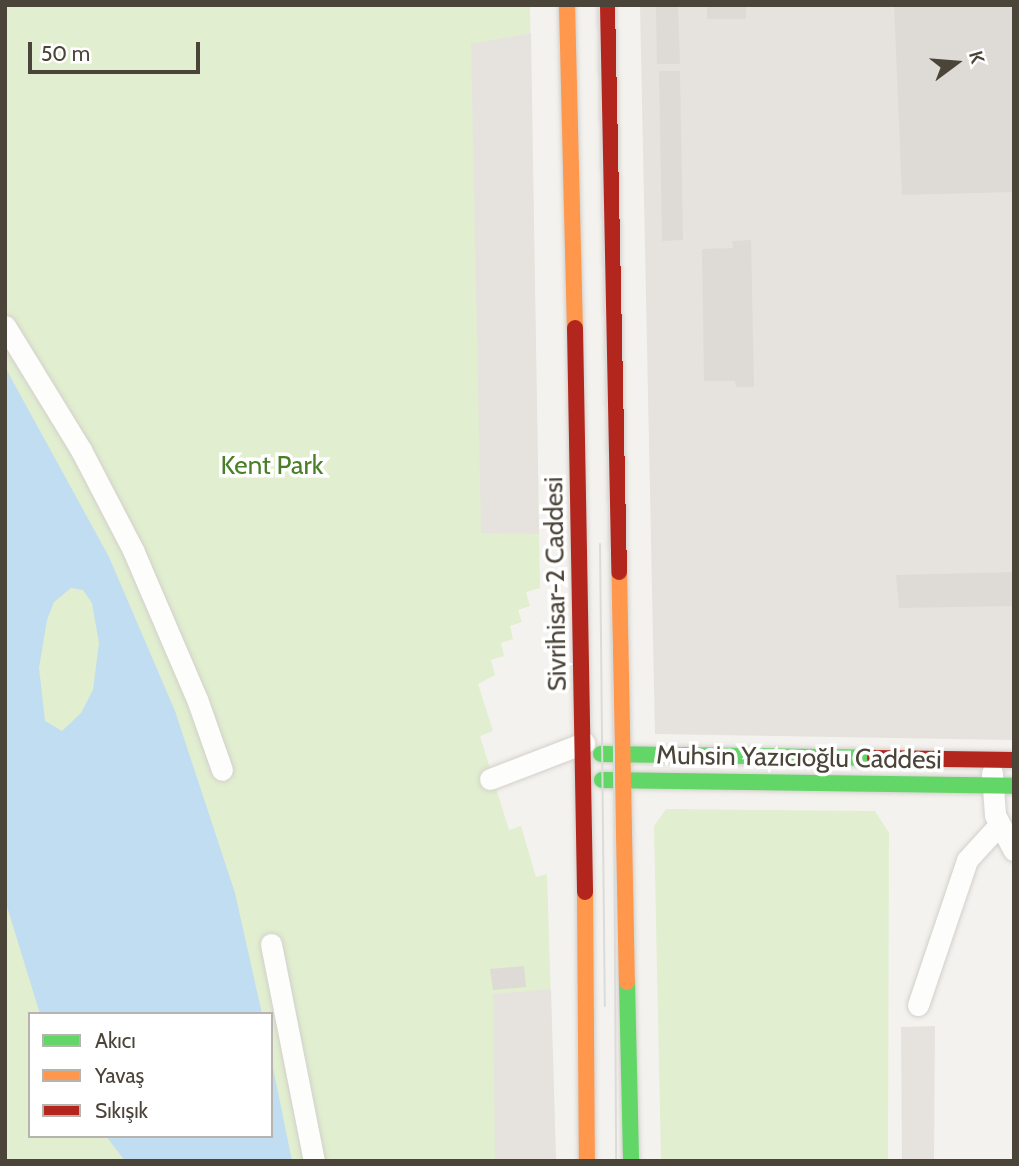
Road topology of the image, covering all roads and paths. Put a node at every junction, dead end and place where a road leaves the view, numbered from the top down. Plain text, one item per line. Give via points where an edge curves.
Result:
1 (567, 5) edge
2 (607, 5) edge
3 (5, 326) edge
4 (584, 749) junction
5 (621, 755) junction
6 (992, 760) junction
7 (1014, 760) edge
8 (222, 770) dead end
9 (490, 779) dead end
10 (584, 780) junction
11 (622, 780) junction
12 (992, 785) junction
13 (1014, 786) edge
14 (999, 825) junction
15 (1014, 850) edge
16 (271, 944) dead end
17 (918, 1005) dead end
18 (314, 1161) edge
19 (587, 1161) edge
20 (631, 1161) edge

1 - 4 main road, Sivrihisar-2 Caddesi
2 - 5 main road
3 - 8 street via 80,450 133,550
4 - 5 main road
4 - 9 street
4 - 10 main road, Sivrihisar-2 Caddesi
5 - 6 main road
5 - 11 main road
6 - 7 main road
6 - 12 street
10 - 11 main road, Muhsin Yazıcıoğlu Caddesi
10 - 19 main road, Sivrihisar-2 Caddesi
11 - 12 main road, Muhsin Yazıcıoğlu Caddesi
11 - 20 main road
12 - 13 main road, Muhsin Yazıcıoğlu Caddesi
12 - 14 street
14 - 15 street
14 - 17 street via 967,860
16 - 18 street

